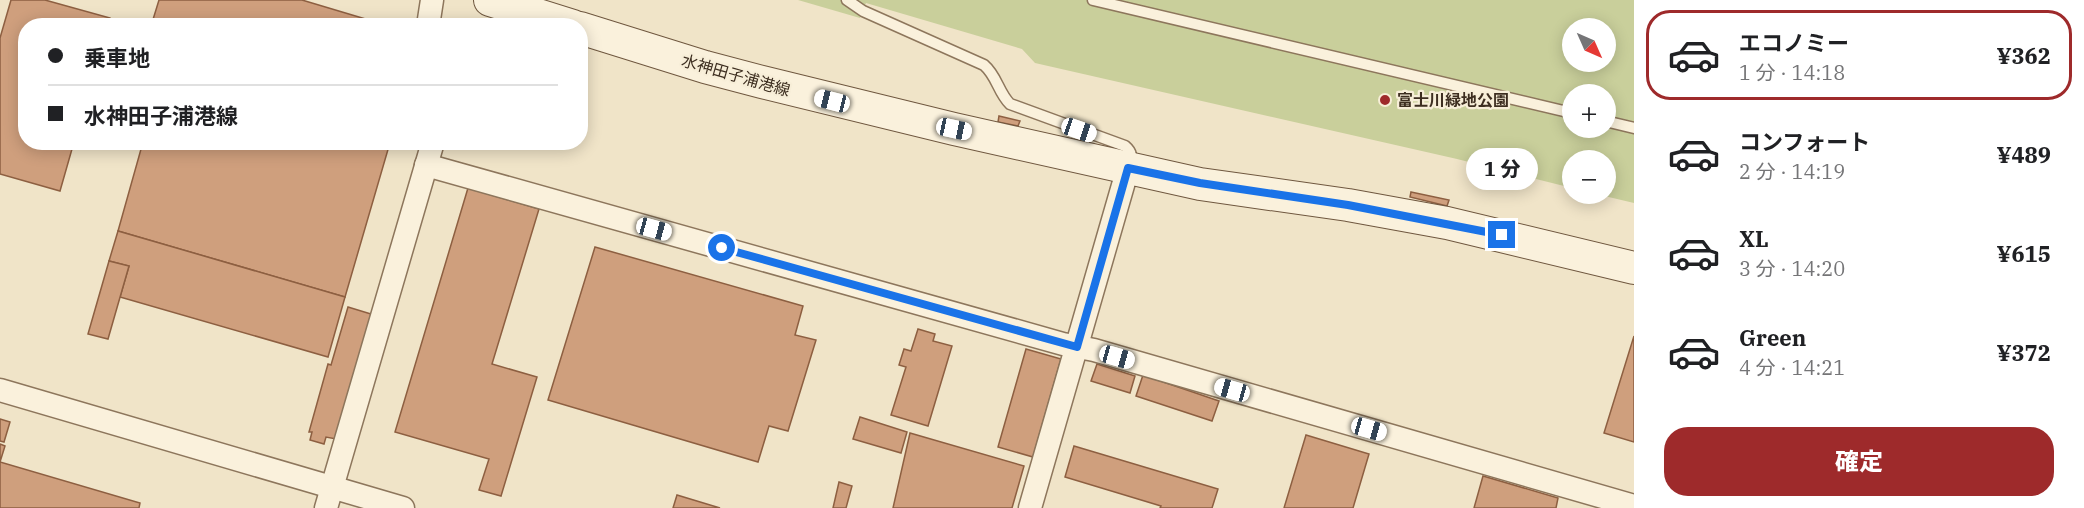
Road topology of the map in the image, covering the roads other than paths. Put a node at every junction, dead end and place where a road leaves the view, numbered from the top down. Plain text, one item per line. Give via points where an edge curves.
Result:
1 (432, 0) edge
2 (490, 0) edge
3 (847, 0) edge
4 (1093, 0) edge
5 (429, 18) edge
6 (547, 18) edge
7 (588, 30) edge
8 (1562, 111) edge
9 (1616, 124) edge
10 (1634, 128) edge
11 (431, 150) edge
12 (426, 165) junction
13 (1128, 168) junction
14 (1634, 268) edge
15 (1077, 347) junction
16 (0, 390) edge
17 (329, 498) edge
18 (1572, 498) edge
19 (1634, 506) edge
20 (404, 508) edge
21 (1030, 508) edge

1 - 5 street
2 - 6 main road
3 - 13 lane via 863,11 984,65 1010,104 1125,146 1132,156
4 - 8 lane
7 - 13 main road, 水神田子浦港線 via 812,96
9 - 10 lane
11 - 12 street
12 - 15 street
12 - 17 street
13 - 14 main road, 水神田子浦港線 via 1446,223
13 - 15 street
15 - 18 street
15 - 21 street
16 - 17 street
17 - 20 street
18 - 19 street

